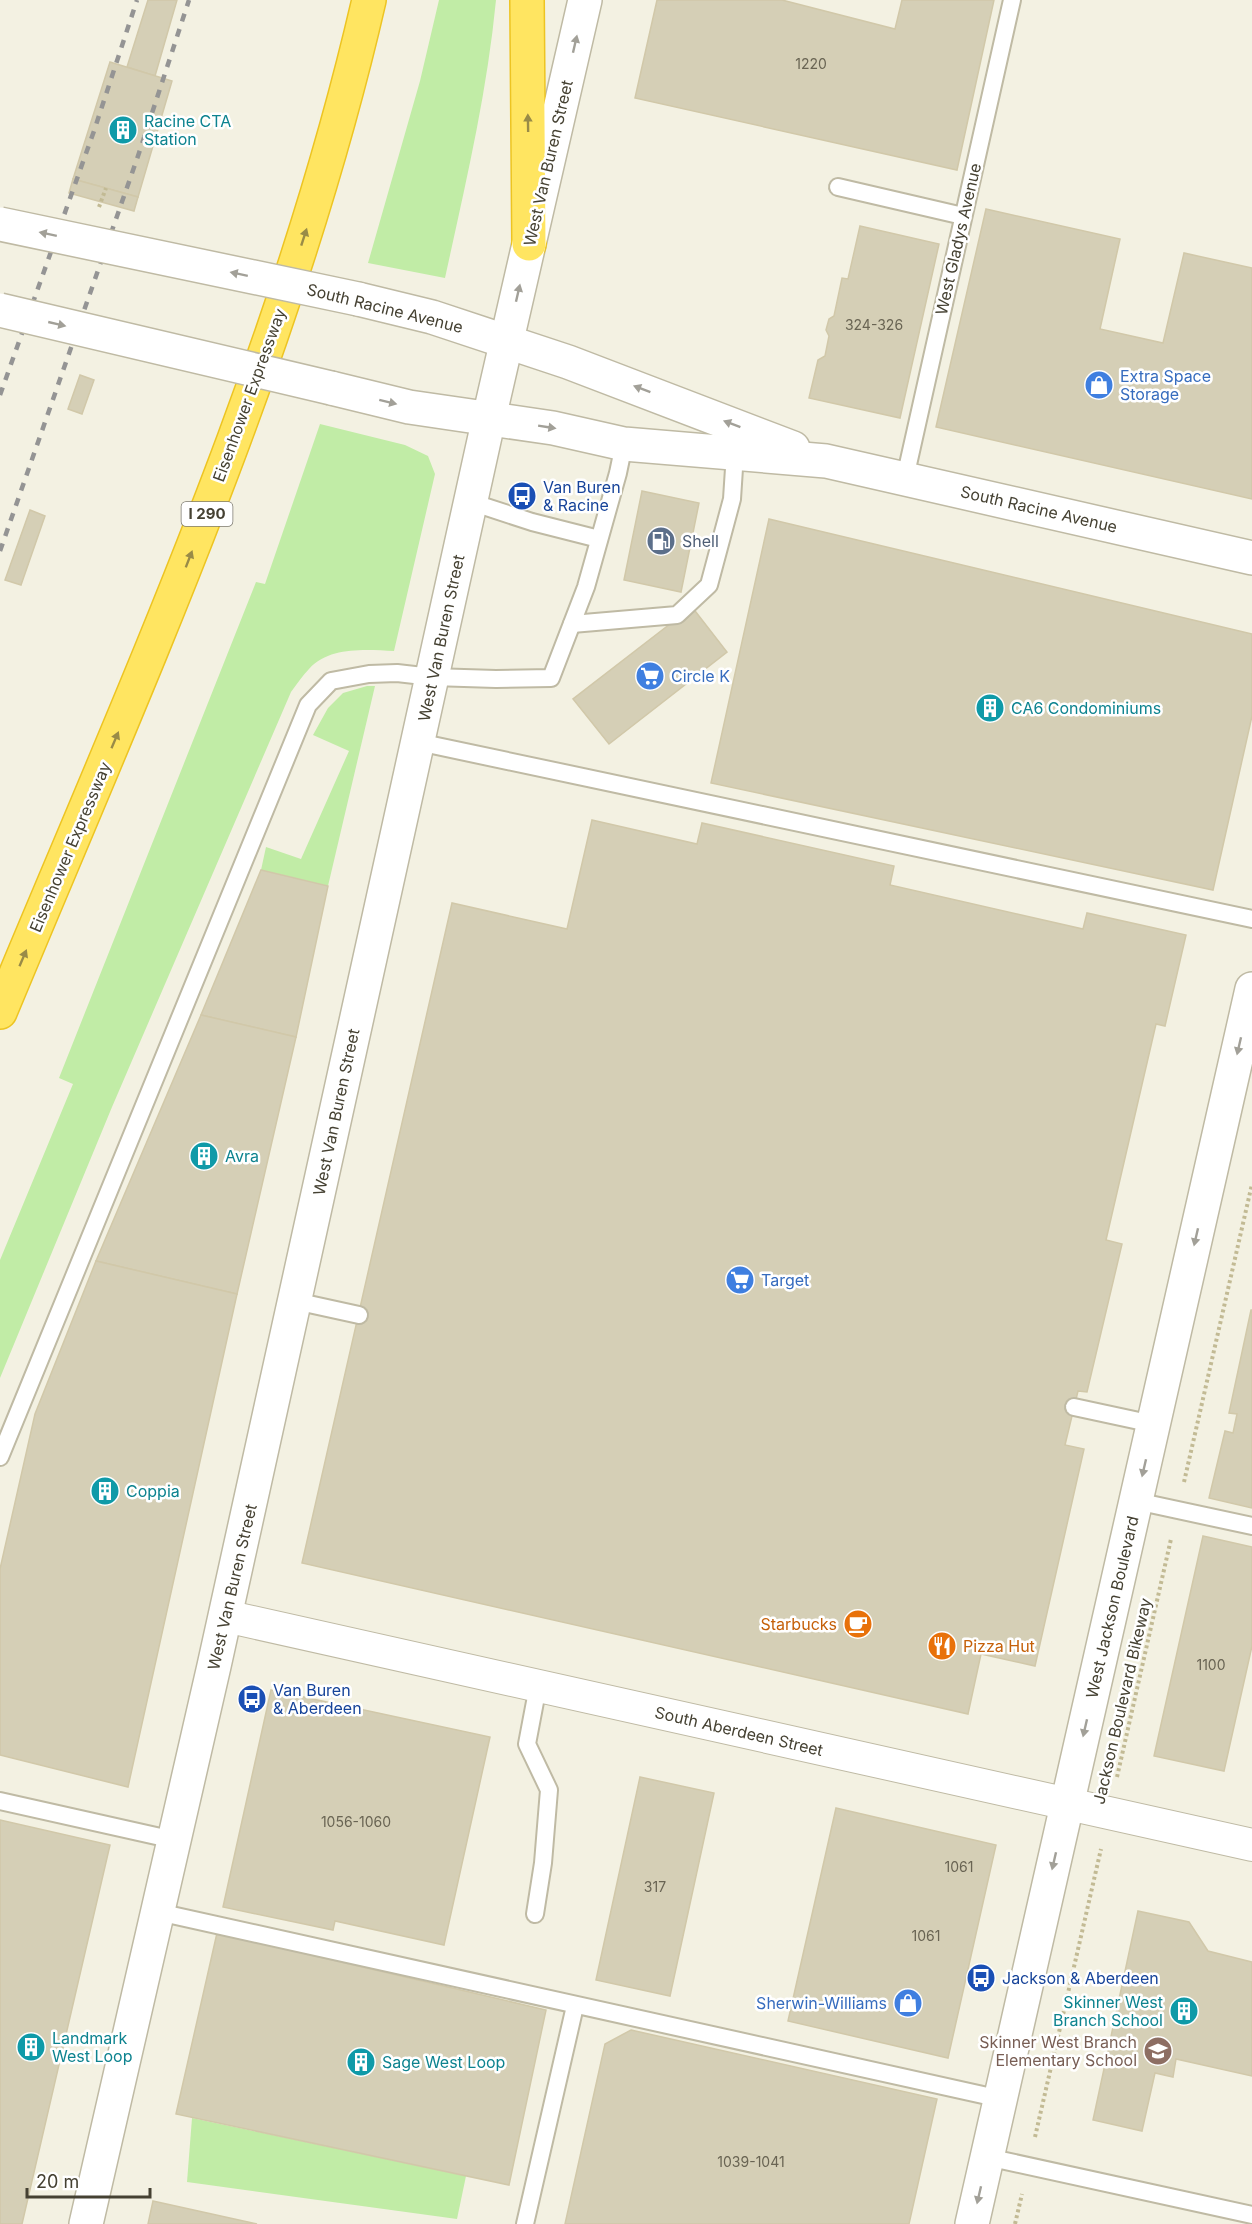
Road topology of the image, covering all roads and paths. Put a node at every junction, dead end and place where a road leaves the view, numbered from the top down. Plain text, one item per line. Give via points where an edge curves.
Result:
1 (369, 0) edge
2 (527, 0) edge
3 (585, 0) edge
4 (1012, 0) edge
5 (838, 187) dead end
6 (106, 188) dead end
7 (98, 210) dead end
8 (963, 216) junction
9 (0, 224) edge
10 (529, 244) junction
11 (0, 310) edge
12 (506, 342) junction
13 (489, 418) junction
14 (624, 444) junction
15 (735, 453) junction
16 (826, 460) junction
17 (904, 478) junction
18 (471, 502) junction
19 (599, 539) junction
20 (1252, 558) edge
21 (572, 624) junction
22 (432, 677) junction
23 (418, 742) junction
24 (1252, 919) edge
25 (1252, 989) edge
26 (0, 1012) edge
27 (1252, 1184) edge
28 (295, 1301) junction
29 (359, 1315) dead end
30 (1074, 1407) dead end
31 (1153, 1424) junction
32 (0, 1457) edge
33 (1136, 1501) junction
34 (1178, 1510) junction
35 (1252, 1526) edge
36 (225, 1617) junction
37 (538, 1686) junction
38 (0, 1801) edge
39 (1067, 1804) junction
40 (1108, 1814) junction
41 (174, 1840) junction
42 (1252, 1845) edge
43 (158, 1912) junction
44 (535, 1914) dead end
45 (575, 2006) junction
46 (1001, 2098) junction
47 (987, 2157) junction
48 (1028, 2166) junction
49 (1252, 2215) edge
50 (86, 2224) edge
51 (525, 2224) edge
52 (972, 2224) edge
53 (1015, 2224) edge

26 -> 1 highway, Eisenhower Expressway / I 290 via 222,473 316,197
10 -> 2 highway
10 -> 3 street, West Van Buren Street
4 - 8 lane, West Gladys Avenue
5 - 8 lane
6 - 7 path
8 - 17 lane, West Gladys Avenue
12 -> 9 street, South Racine Avenue, bridge via 432,317 358,299
12 -> 10 street, West Van Buren Street
11 -> 13 street, South Racine Avenue, bridge via 409,407
12 - 13 street, West Van Buren Street
16 -> 12 street, South Racine Avenue
13 -> 14 street, South Racine Avenue
13 - 18 street, West Van Buren Street
14 - 15 street, South Racine Avenue
14 - 19 lane
15 - 16 street, South Racine Avenue
15 - 21 lane via 732,499 709,585 677,615
16 - 17 street, South Racine Avenue
17 - 20 street, South Racine Avenue
18 - 19 lane
18 - 22 street, West Van Buren Street
19 - 21 lane
21 - 22 lane via 551,678
22 - 23 street, West Van Buren Street
22 - 32 lane via 369,674 331,681 308,705
23 - 24 lane
23 - 28 street, West Van Buren Street
25 -> 31 street, West Jackson Boulevard
27 - 34 path, Jackson Boulevard Bikeway
28 - 29 lane
28 - 36 street, West Van Buren Street
30 - 31 lane
31 -> 33 street, West Jackson Boulevard
33 - 34 lane
33 -> 39 street, West Jackson Boulevard
34 - 35 lane
34 - 40 path, Jackson Boulevard Bikeway
36 - 37 street, South Aberdeen Street
36 - 41 street, West Van Buren Street
37 - 39 street, South Aberdeen Street
37 - 44 lane via 527,1744 549,1790
38 - 41 lane
39 - 40 street, South Aberdeen Street
39 -> 46 street, West Jackson Boulevard
40 - 42 street, South Aberdeen Street
40 - 48 path, Jackson Boulevard Bikeway
41 - 43 street, West Van Buren Street
43 - 45 lane
43 - 50 street, West Van Buren Street
45 - 46 lane
45 - 51 lane
46 - 47 street, West Jackson Boulevard
47 - 48 lane
47 -> 52 street, West Jackson Boulevard
48 - 49 lane
48 - 53 path, Jackson Boulevard Bikeway

